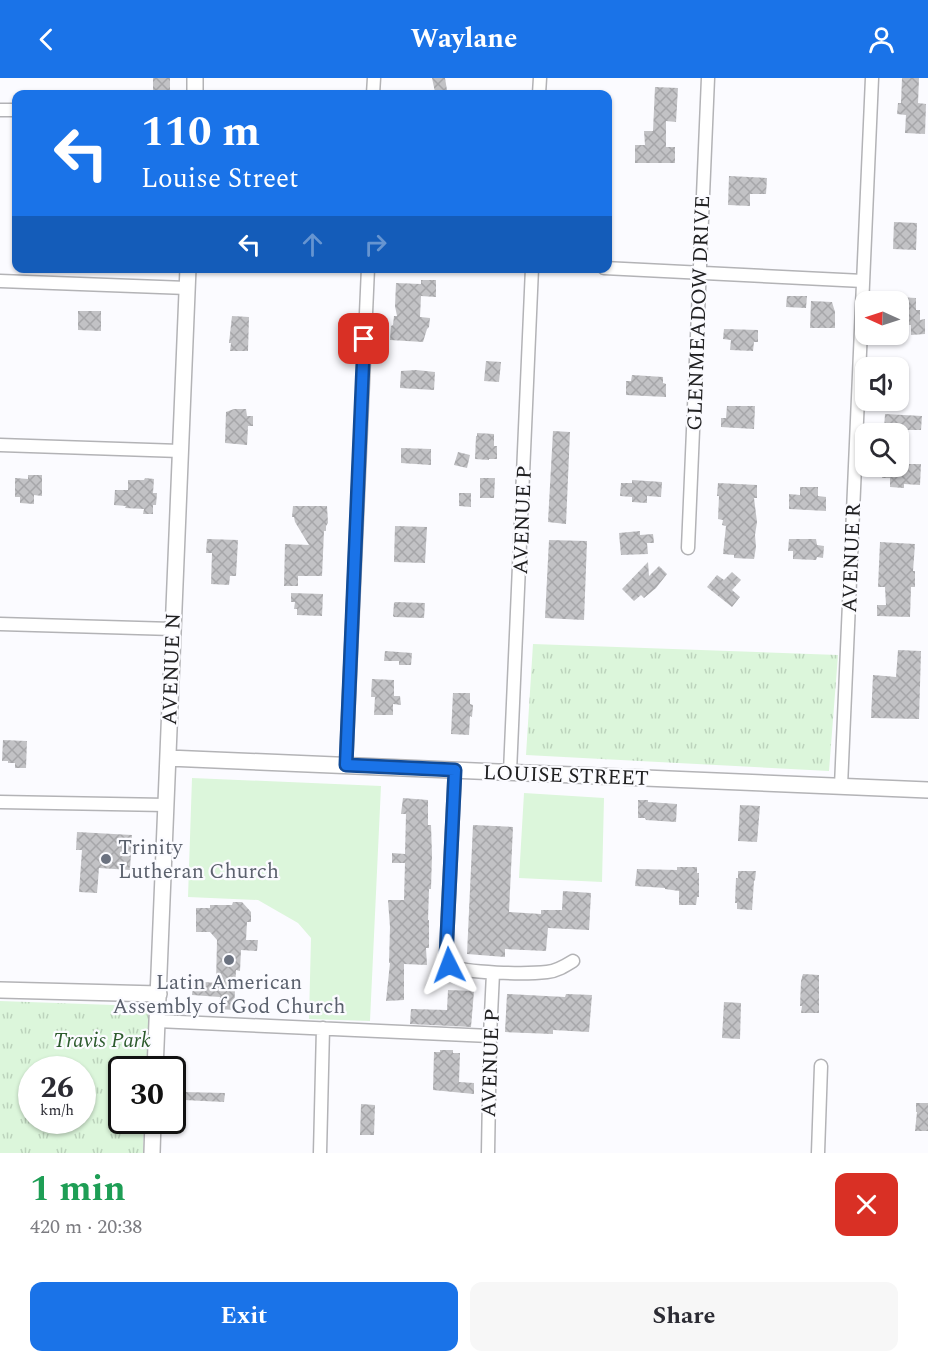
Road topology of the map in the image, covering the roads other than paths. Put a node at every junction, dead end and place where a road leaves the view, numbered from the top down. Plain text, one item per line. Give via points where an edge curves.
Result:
1 (708, 78) edge
2 (872, 78) edge
3 (612, 268) edge
4 (188, 273) edge
5 (368, 273) edge
6 (532, 273) edge
7 (700, 273) junction
8 (0, 281) edge
9 (863, 281) junction
10 (187, 288) junction
11 (0, 445) edge
12 (180, 451) junction
13 (688, 548) dead end
14 (0, 624) edge
15 (173, 629) junction
16 (168, 758) junction
17 (346, 765) junction
18 (455, 770) junction
19 (510, 772) junction
20 (841, 786) junction
21 (928, 789) edge
22 (0, 802) edge
23 (166, 805) junction
24 (573, 961) dead end
25 (493, 973) junction
26 (0, 990) edge
27 (159, 994) junction
28 (157, 1021) junction
29 (323, 1028) junction
30 (490, 1036) junction
31 (156, 1056) edge
32 (821, 1066) dead end
33 (153, 1134) edge
34 (152, 1153) edge
35 (320, 1153) edge
36 (488, 1153) edge
37 (818, 1153) edge

1 - 7 street, GLENMEADOW DRIVE
2 - 9 street, AVENUE R
3 - 7 street
4 - 10 street, AVENUE N
5 - 17 street
6 - 19 street, AVENUE P
7 - 9 street
7 - 13 street, GLENMEADOW DRIVE
8 - 10 street
9 - 20 street, AVENUE R
10 - 12 street, AVENUE N
11 - 12 street
12 - 15 street, AVENUE N
14 - 15 street
15 - 16 street, AVENUE N
16 - 17 street, LOUISE STREET
16 - 23 street, AVENUE N
17 - 18 street, LOUISE STREET
18 - 19 street, LOUISE STREET
18 - 25 street via 446,957 455,969
19 - 20 street, LOUISE STREET
20 - 21 street, LOUISE STREET
22 - 23 street
23 - 27 street, AVENUE N
24 - 25 street via 550,972
25 - 30 street, AVENUE P
26 - 27 street
27 - 28 street, AVENUE N
28 - 29 street
28 - 31 street, AVENUE N
29 - 30 street
29 - 35 street
30 - 36 street, AVENUE P
32 - 37 street
33 - 34 street

